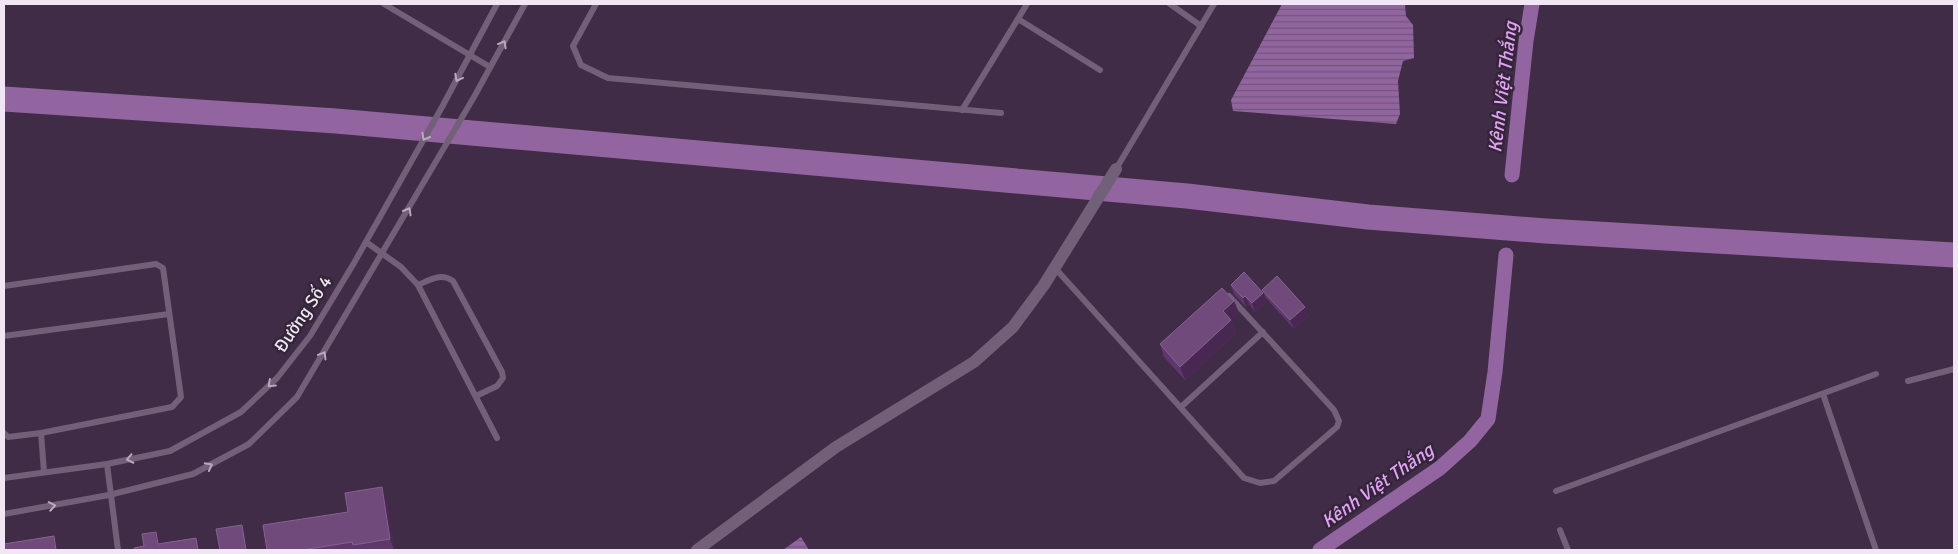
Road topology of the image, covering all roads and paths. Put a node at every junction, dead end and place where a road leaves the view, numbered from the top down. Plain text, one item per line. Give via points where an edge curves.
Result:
1 (384, 4) edge
2 (497, 4) edge
3 (525, 4) edge
4 (596, 4) edge
5 (1027, 4) edge
6 (1170, 4) edge
7 (1214, 4) edge
8 (1018, 19) junction
9 (1201, 26) junction
10 (470, 55) junction
11 (490, 67) junction
12 (1100, 70) dead end
13 (962, 110) junction
14 (1001, 113) dead end
15 (1116, 169) joint
16 (366, 242) junction
17 (383, 253) junction
18 (1055, 268) junction
19 (4, 286) edge
20 (418, 286) junction
21 (1223, 289) edge
22 (170, 314) junction
23 (1263, 332) junction
24 (4, 336) edge
25 (1954, 369) edge
26 (1876, 374) dead end
27 (1908, 381) dead end
28 (1823, 394) junction
29 (476, 396) junction
30 (1181, 406) junction
31 (4, 433) edge
32 (41, 433) junction
33 (498, 438) dead end
34 (107, 464) junction
35 (44, 472) junction
36 (4, 478) edge
37 (1556, 491) dead end
38 (109, 495) junction
39 (4, 514) edge
40 (1560, 530) dead end
41 (118, 550) edge
42 (697, 550) edge
43 (1568, 550) edge
44 (1876, 550) edge

1 - 10 lane
2 - 10 lane, Đường Số 4
11 -> 3 lane
4 - 13 lane via 572,46 582,65 608,78
5 - 8 lane
6 - 9 lane
7 - 9 lane
8 - 12 lane
8 - 13 lane
9 - 15 lane
10 - 11 lane
10 -> 16 lane, Đường Số 4
17 -> 11 lane
13 - 14 lane
15 - 18 street
16 - 17 lane
16 -> 34 lane, Đường Số 4 via 310,336 277,378 241,412 170,451
17 - 20 lane via 401,266
38 -> 17 lane via 193,474 249,444 297,398
18 - 30 lane
18 - 42 street via 1012,327 974,362 836,447
19 - 22 lane via 156,264 163,268
20 - 29 lane
20 - 29 lane via 439,276 452,282 502,372 503,378 497,386
21 - 23 lane
22 - 24 lane
22 - 32 lane via 181,397 172,407
23 - 30 lane
23 - 30 lane via 1334,410 1339,420 1337,428 1274,481 1260,484 1244,478
25 - 27 lane
26 - 28 lane
28 - 37 lane
28 - 44 lane
29 - 33 lane
31 - 32 lane via 8,437
32 - 35 lane
34 - 35 lane, Đường Số 4
34 - 38 lane
35 - 36 lane, Đường Số 4
39 -> 38 lane
38 - 41 lane
40 - 43 lane

